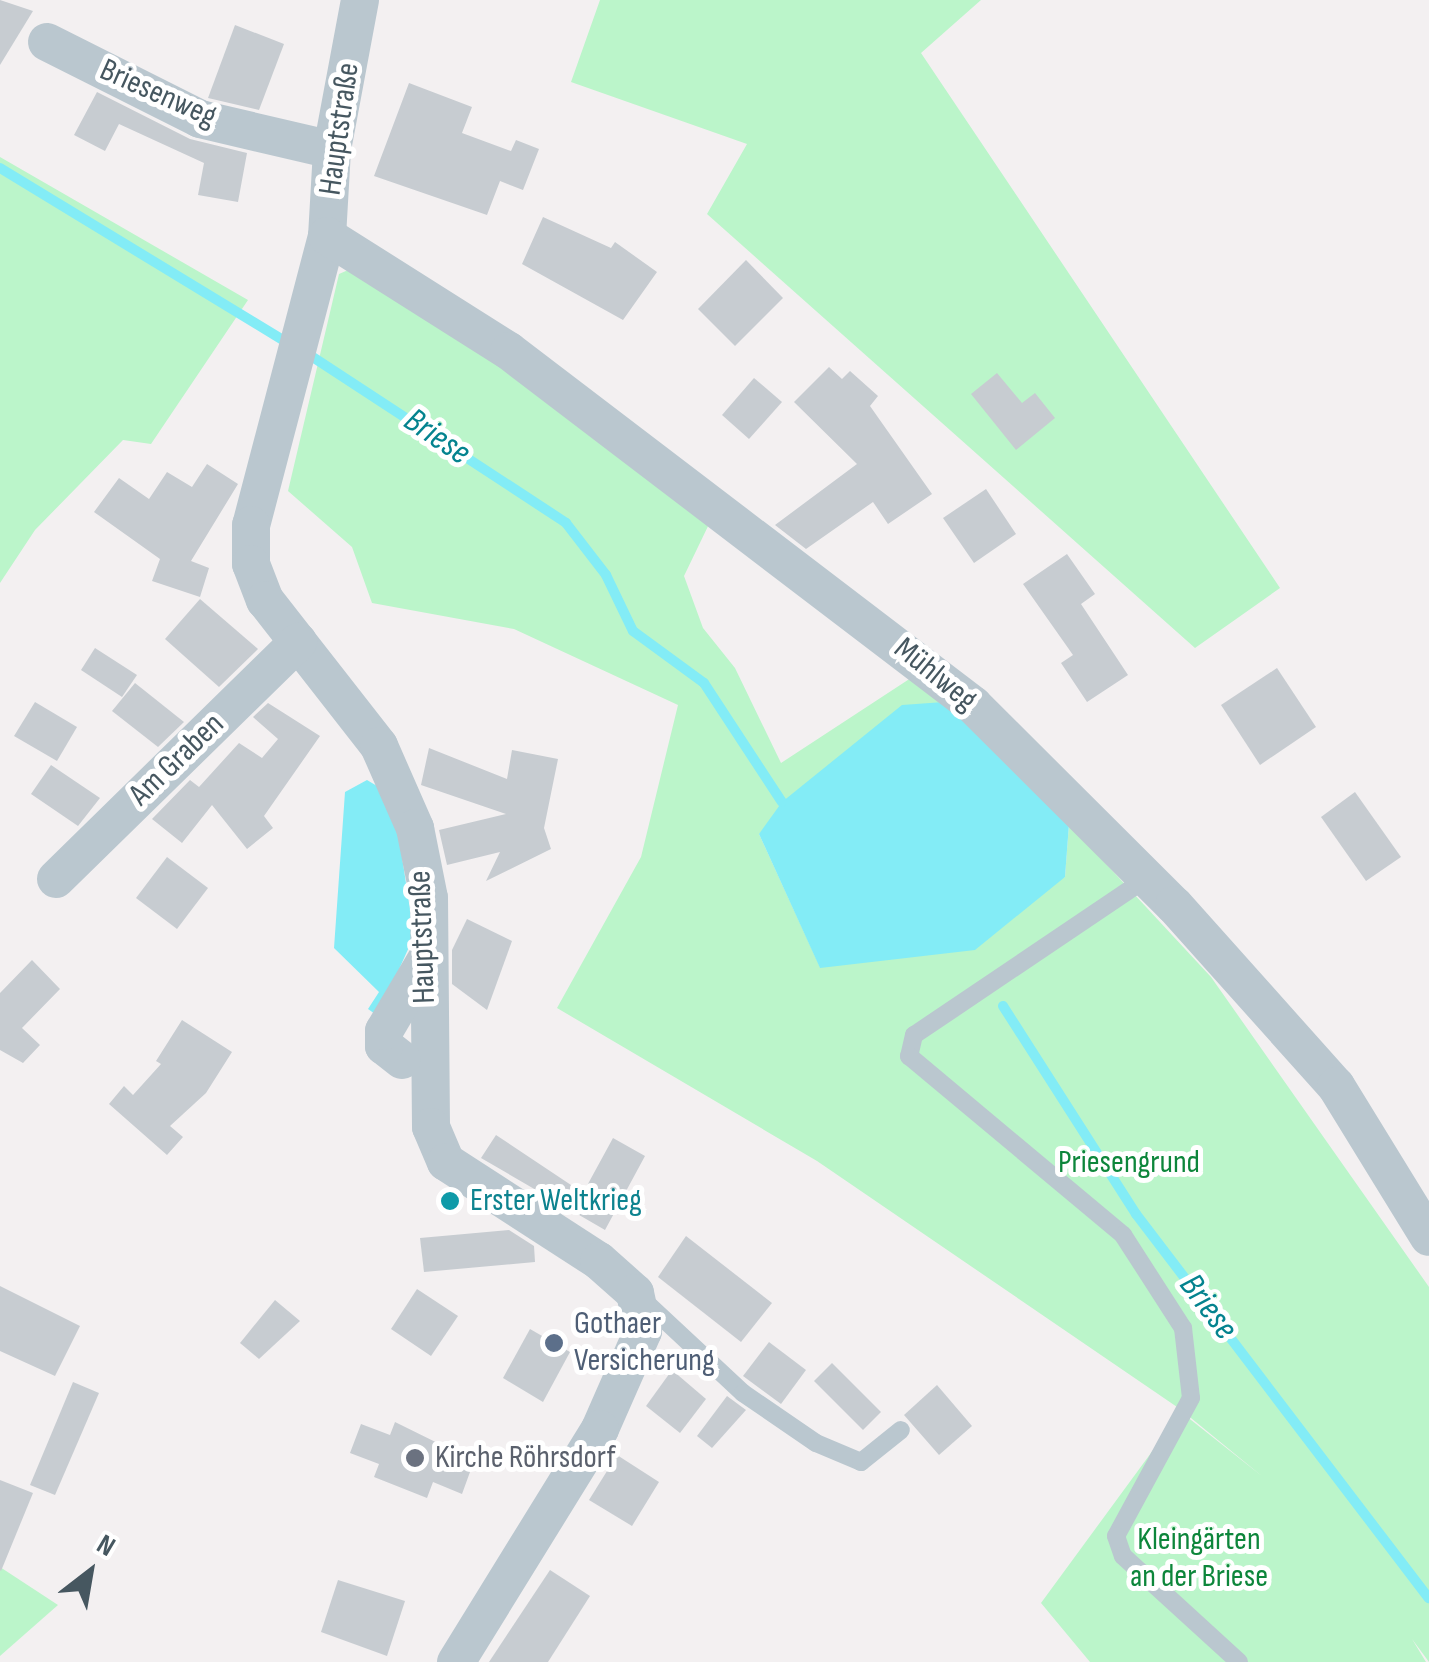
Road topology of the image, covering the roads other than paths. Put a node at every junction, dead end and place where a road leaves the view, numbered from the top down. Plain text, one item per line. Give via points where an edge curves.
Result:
1 (360, 0) edge
2 (47, 42) dead end
3 (332, 150) junction
4 (327, 236) junction
5 (298, 642) junction
6 (1147, 878) junction
7 (56, 879) dead end
8 (428, 958) junction
9 (402, 1060) dead end
10 (1429, 1237) edge
11 (635, 1293) junction
12 (900, 1430) dead end
13 (456, 1662) edge
14 (1238, 1662) edge

1 - 3 street, Hauptstraße
2 - 3 street, Briesenweg via 200,119
3 - 4 street, Hauptstraße
4 - 5 street, Hauptstraße via 251,525 250,564 265,600
4 - 6 street, Mühlweg via 509,351 800,577 845,602 974,705
5 - 7 street, Am Graben
5 - 8 street, Hauptstraße via 378,746 415,828 429,898
6 - 10 street, Mühlweg via 1336,1086
6 - 14 lane via 914,1035 910,1056 1124,1235 1183,1328 1191,1398 1116,1536 1123,1556
8 - 9 street via 384,1031 384,1046
8 - 11 street, Hauptstraße via 431,1127 446,1162 563,1234
11 - 12 lane via 743,1393 816,1443 861,1462
11 - 13 street via 643,1331 616,1396

